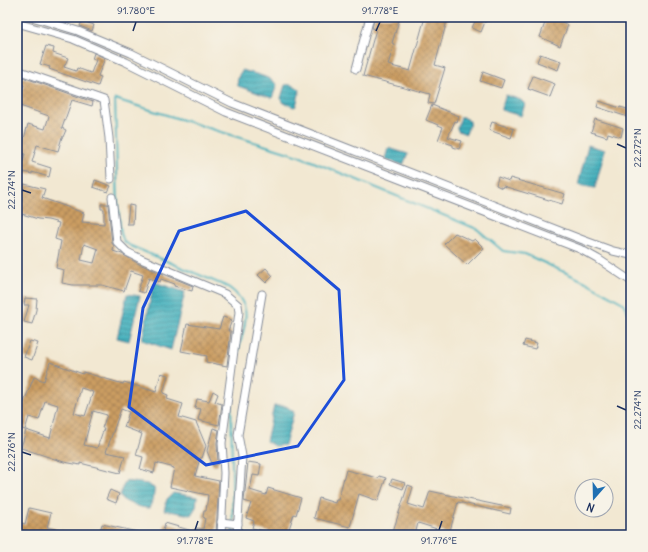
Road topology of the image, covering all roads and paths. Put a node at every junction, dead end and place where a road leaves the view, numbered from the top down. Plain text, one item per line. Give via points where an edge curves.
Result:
1 (32, 17) edge
2 (370, 17) edge
3 (17, 23) edge
4 (17, 70) edge
5 (356, 70) dead end
6 (111, 179) dead end
7 (112, 197) dead end
8 (631, 255) edge
9 (631, 281) edge
10 (262, 294) dead end
11 (221, 522) junction
12 (238, 524) junction
13 (221, 535) edge
14 (237, 535) edge

1 - 8 street via 78,31 131,53 232,103 583,240
2 - 5 street
3 - 9 street via 73,39 126,62 226,112 580,249
4 - 6 street via 104,100
7 - 11 street via 117,242 127,252 225,294 238,305 222,443 224,473
10 - 12 street via 238,435 242,456
11 - 12 street
11 - 13 street
12 - 14 street

